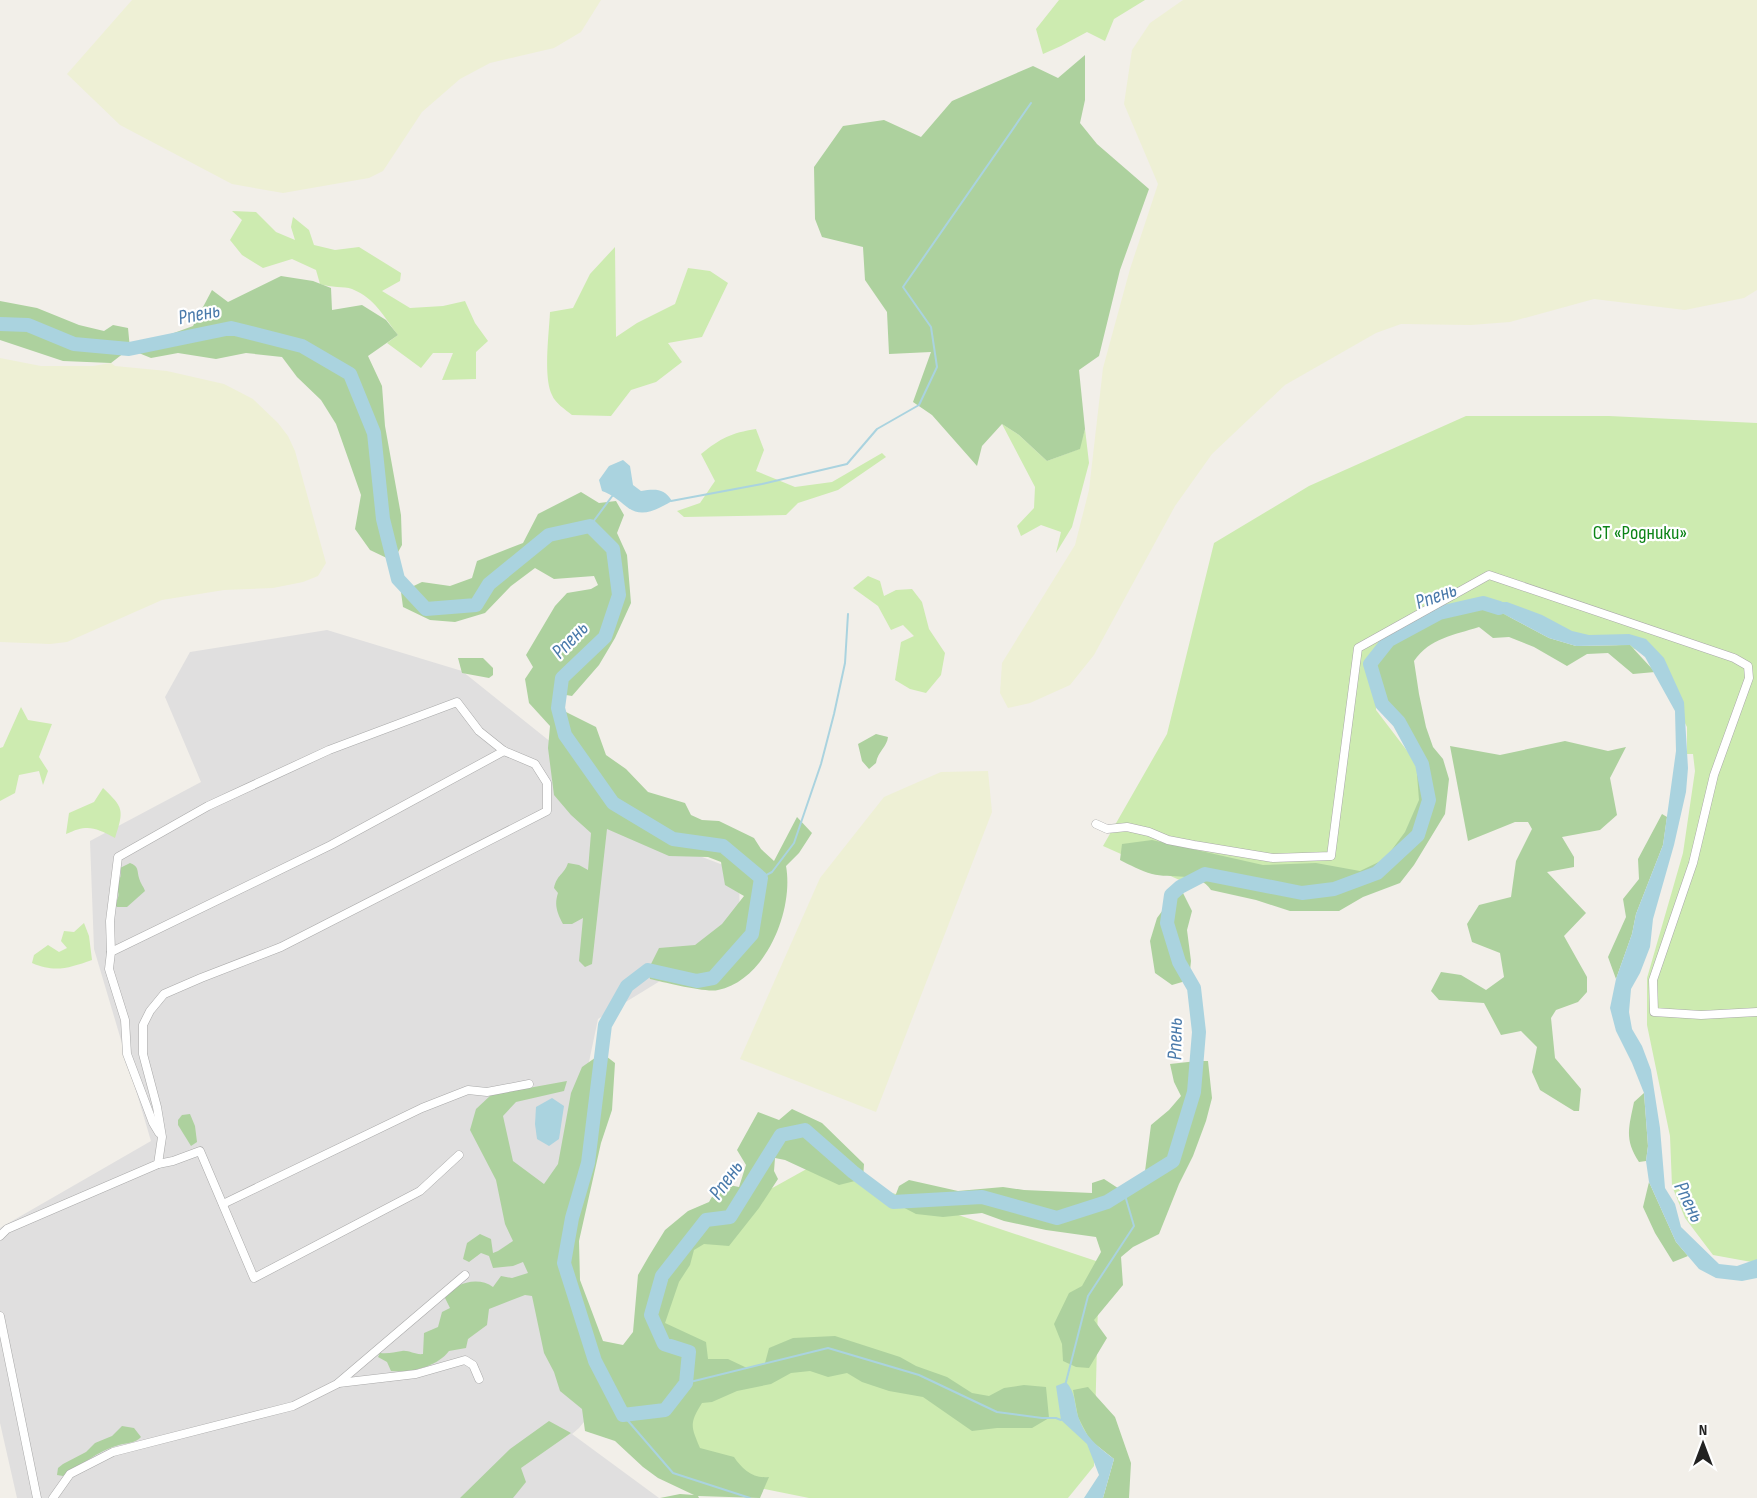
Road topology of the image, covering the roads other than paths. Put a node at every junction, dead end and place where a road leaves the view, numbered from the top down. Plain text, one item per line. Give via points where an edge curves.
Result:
1 (504, 751) junction
2 (1096, 824) dead end
3 (111, 952) junction
4 (1757, 1012) edge
5 (529, 1084) dead end
6 (162, 1137) junction
7 (459, 1155) dead end
8 (159, 1164) junction
9 (223, 1204) junction
10 (0, 1236) edge
11 (465, 1275) dead end
12 (0, 1316) edge
13 (479, 1379) dead end
14 (337, 1384) junction
15 (37, 1498) edge
16 (53, 1498) edge

1 - 3 street via 332,845
1 - 3 street via 479,731 457,702 329,750 208,806 118,857 110,921
1 - 6 street via 535,764 547,783 547,811 281,947 164,994 143,1025 144,1054
2 - 4 street via 1273,858 1331,856 1358,648 1489,575 1748,666 1749,678 1714,775 1693,863 1653,980 1654,1012
3 - 6 street via 109,969 125,1020 127,1054
5 - 9 street via 487,1092 468,1090 422,1108
6 - 8 street
7 - 9 street via 420,1191 254,1278
8 - 9 street via 200,1151
8 - 10 street via 7,1229
11 - 14 street
12 - 15 street
13 - 14 street via 473,1365 465,1360 416,1374
14 - 16 street via 293,1406 113,1452 70,1474

